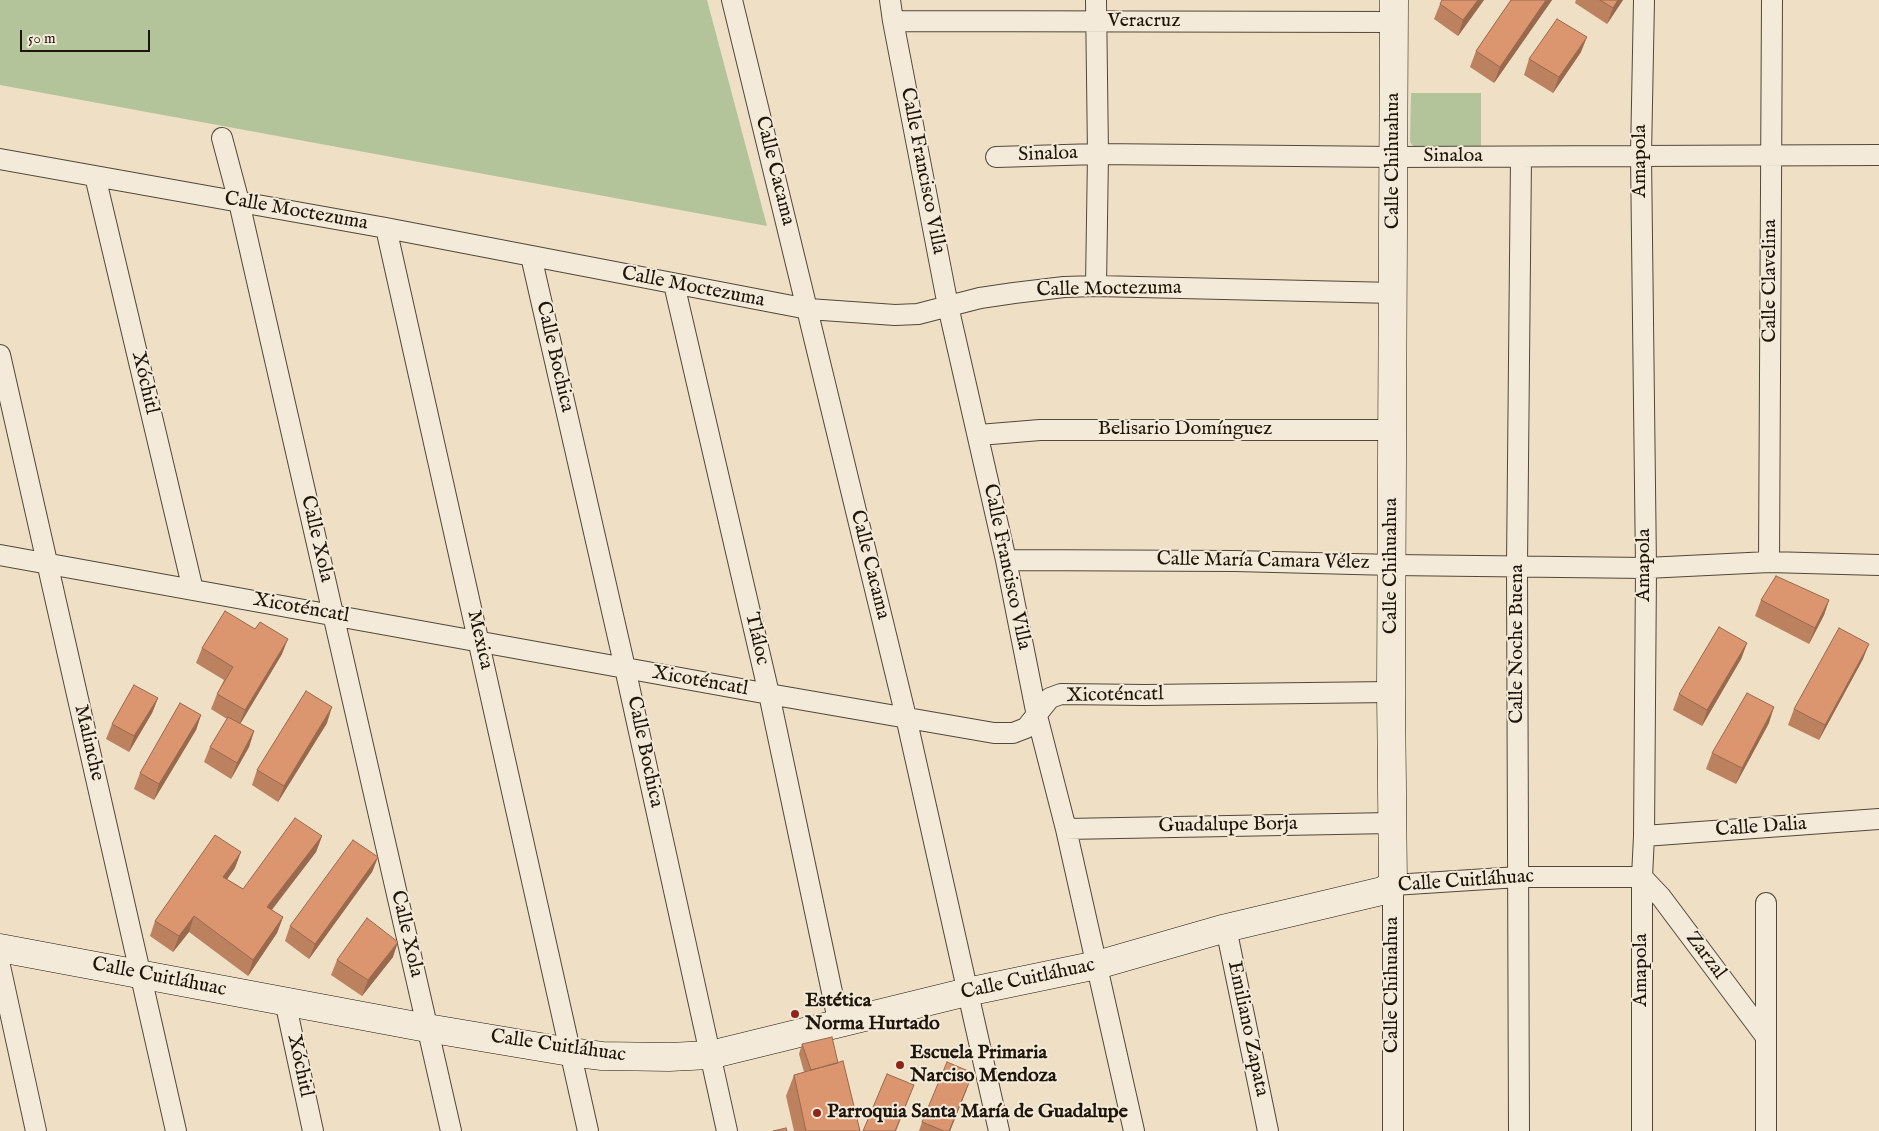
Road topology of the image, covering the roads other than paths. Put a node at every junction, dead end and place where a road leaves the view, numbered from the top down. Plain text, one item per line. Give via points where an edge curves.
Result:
1 (732, 0) edge
2 (890, 0) edge
3 (1096, 0) edge
4 (1644, 0) edge
5 (1772, 0) edge
6 (1395, 11) edge
7 (893, 22) junction
8 (1096, 22) junction
9 (222, 138) dead end
10 (1098, 154) junction
11 (1771, 155) junction
12 (1879, 155) edge
13 (1640, 156) junction
14 (996, 157) dead end
15 (1394, 157) junction
16 (1521, 157) junction
17 (0, 159) edge
18 (95, 176) junction
19 (239, 202) junction
20 (386, 228) junction
21 (531, 256) junction
22 (674, 284) junction
23 (1096, 286) junction
24 (1394, 293) junction
25 (948, 306) junction
26 (808, 309) junction
27 (0, 355) edge
28 (1392, 430) junction
29 (978, 434) junction
30 (0, 555) edge
31 (1006, 560) junction
32 (1769, 562) junction
33 (47, 563) junction
34 (1393, 565) junction
35 (1517, 565) junction
36 (1879, 565) edge
37 (1646, 568) junction
38 (193, 590) junction
39 (334, 615) junction
40 (479, 642) junction
41 (625, 668) junction
42 (1391, 692) junction
43 (768, 694) junction
44 (1037, 716) junction
45 (906, 717) junction
46 (1879, 820) edge
47 (1391, 823) junction
48 (1066, 828) junction
49 (1644, 836) junction
50 (1642, 876) junction
51 (1519, 877) junction
52 (1392, 885) junction
53 (1766, 903) dead end
54 (1226, 928) junction
55 (0, 948) edge
56 (1097, 965) junction
57 (0, 966) edge
58 (140, 974) junction
59 (968, 992) junction
60 (285, 1002) junction
61 (839, 1025) junction
62 (428, 1028) junction
63 (1766, 1037) junction
64 (570, 1052) junction
65 (710, 1055) junction
66 (36, 1131) edge
67 (176, 1131) edge
68 (313, 1131) edge
69 (451, 1131) edge
70 (588, 1131) edge
71 (727, 1131) edge
72 (999, 1131) edge
73 (1134, 1131) edge
74 (1268, 1131) edge
75 (1393, 1131) edge
76 (1519, 1131) edge
77 (1642, 1131) edge
78 (1766, 1131) edge

1 - 26 street, Calle Cacama
2 - 7 street, Calle Francisco Villa
3 - 8 street
4 - 13 street, Amapola
5 - 11 street, Calle Clavelina
6 - 8 street, Veracruz
6 - 15 street, Calle Chihuahua
7 - 8 street, Veracruz
7 - 25 street, Calle Francisco Villa
8 - 10 street
9 - 19 street, Calle Xola
10 - 14 street, Sinaloa
10 - 15 street, Sinaloa
10 - 23 street
11 - 12 street, Sinaloa
11 - 13 street, Sinaloa
11 - 32 street, Calle Clavelina
13 - 16 street, Sinaloa
13 - 37 street, Amapola
15 - 16 street, Sinaloa
15 - 24 street, Calle Chihuahua
16 - 35 street, Calle Noche Buena
17 - 18 street, Calle Moctezuma
18 - 19 street, Calle Moctezuma
18 - 38 street, Xóchitl
19 - 20 street, Calle Moctezuma
19 - 39 street, Calle Xola
20 - 21 street, Calle Moctezuma
20 - 40 street, Mexica
21 - 22 street, Calle Moctezuma
21 - 41 street, Calle Bochica
22 - 26 street, Calle Moctezuma
22 - 43 street, Tláloc
23 - 24 street, Calle Moctezuma
23 - 25 street, Calle Moctezuma via 1014,293
24 - 28 street, Calle Chihuahua
25 - 26 street, Calle Moctezuma via 918,314
25 - 29 street, Calle Francisco Villa
26 - 45 street, Calle Cacama
27 - 33 street, Malinche
28 - 29 street, Belisario Domínguez via 1040,430
28 - 34 street, Calle Chihuahua
29 - 31 street, Calle Francisco Villa
30 - 33 street, Xicoténcatl
31 - 34 street, Calle María Camara Vélez via 1235,560
31 - 44 street, Calle Francisco Villa
32 - 36 street, Calle María Camara Vélez
32 - 37 street, Calle María Camara Vélez
33 - 38 street, Xicoténcatl
33 - 58 street, Malinche
34 - 35 street, Calle María Camara Vélez
34 - 42 street, Calle Chihuahua
35 - 37 street, Calle María Camara Vélez
35 - 51 street, Calle Noche Buena
37 - 49 street, Amapola
38 - 39 street, Xicoténcatl
39 - 40 street, Xicoténcatl
39 - 62 street, Calle Xola
40 - 41 street, Xicoténcatl
40 - 64 street, Mexica
41 - 43 street, Xicoténcatl
41 - 65 street, Calle Bochica
42 - 44 street, Xicoténcatl via 1061,694 1050,698
42 - 47 street, Calle Chihuahua
43 - 45 street, Xicoténcatl
43 - 61 street, Tláloc
44 - 45 street, Xicoténcatl via 1026,728 1013,733 994,733
44 - 48 street, Calle Francisco Villa
45 - 59 street, Calle Cacama
46 - 49 street, Calle Dalia
47 - 48 street, Guadalupe Borja
47 - 52 street, Calle Chihuahua
48 - 56 street, Calle Francisco Villa
49 - 50 street, Amapola
50 - 51 street, Calle Cuitláhuac
50 - 63 street, Zarzal via 1662,897
50 - 77 street, Amapola
51 - 52 street, Calle Cuitláhuac
51 - 76 street, Calle Noche Buena
52 - 54 street, Calle Cuitláhuac via 1382,891
52 - 75 street, Calle Chihuahua
53 - 63 street
54 - 56 street, Calle Cuitláhuac
54 - 74 street, Emiliano Zapata
55 - 58 street, Calle Cuitláhuac
56 - 59 street, Calle Cuitláhuac
56 - 73 street, Calle Francisco Villa
57 - 66 street
58 - 60 street, Calle Cuitláhuac
58 - 67 street, Malinche
59 - 61 street, Calle Cuitláhuac
59 - 72 street, Calle Cacama
60 - 62 street, Calle Cuitláhuac
60 - 68 street, Xóchitl
61 - 65 street, Calle Cuitláhuac
62 - 64 street, Calle Cuitláhuac
62 - 69 street, Calle Xola
63 - 78 street
64 - 65 street, Calle Cuitláhuac via 641,1058
64 - 70 street, Mexica
65 - 71 street, Calle Bochica

